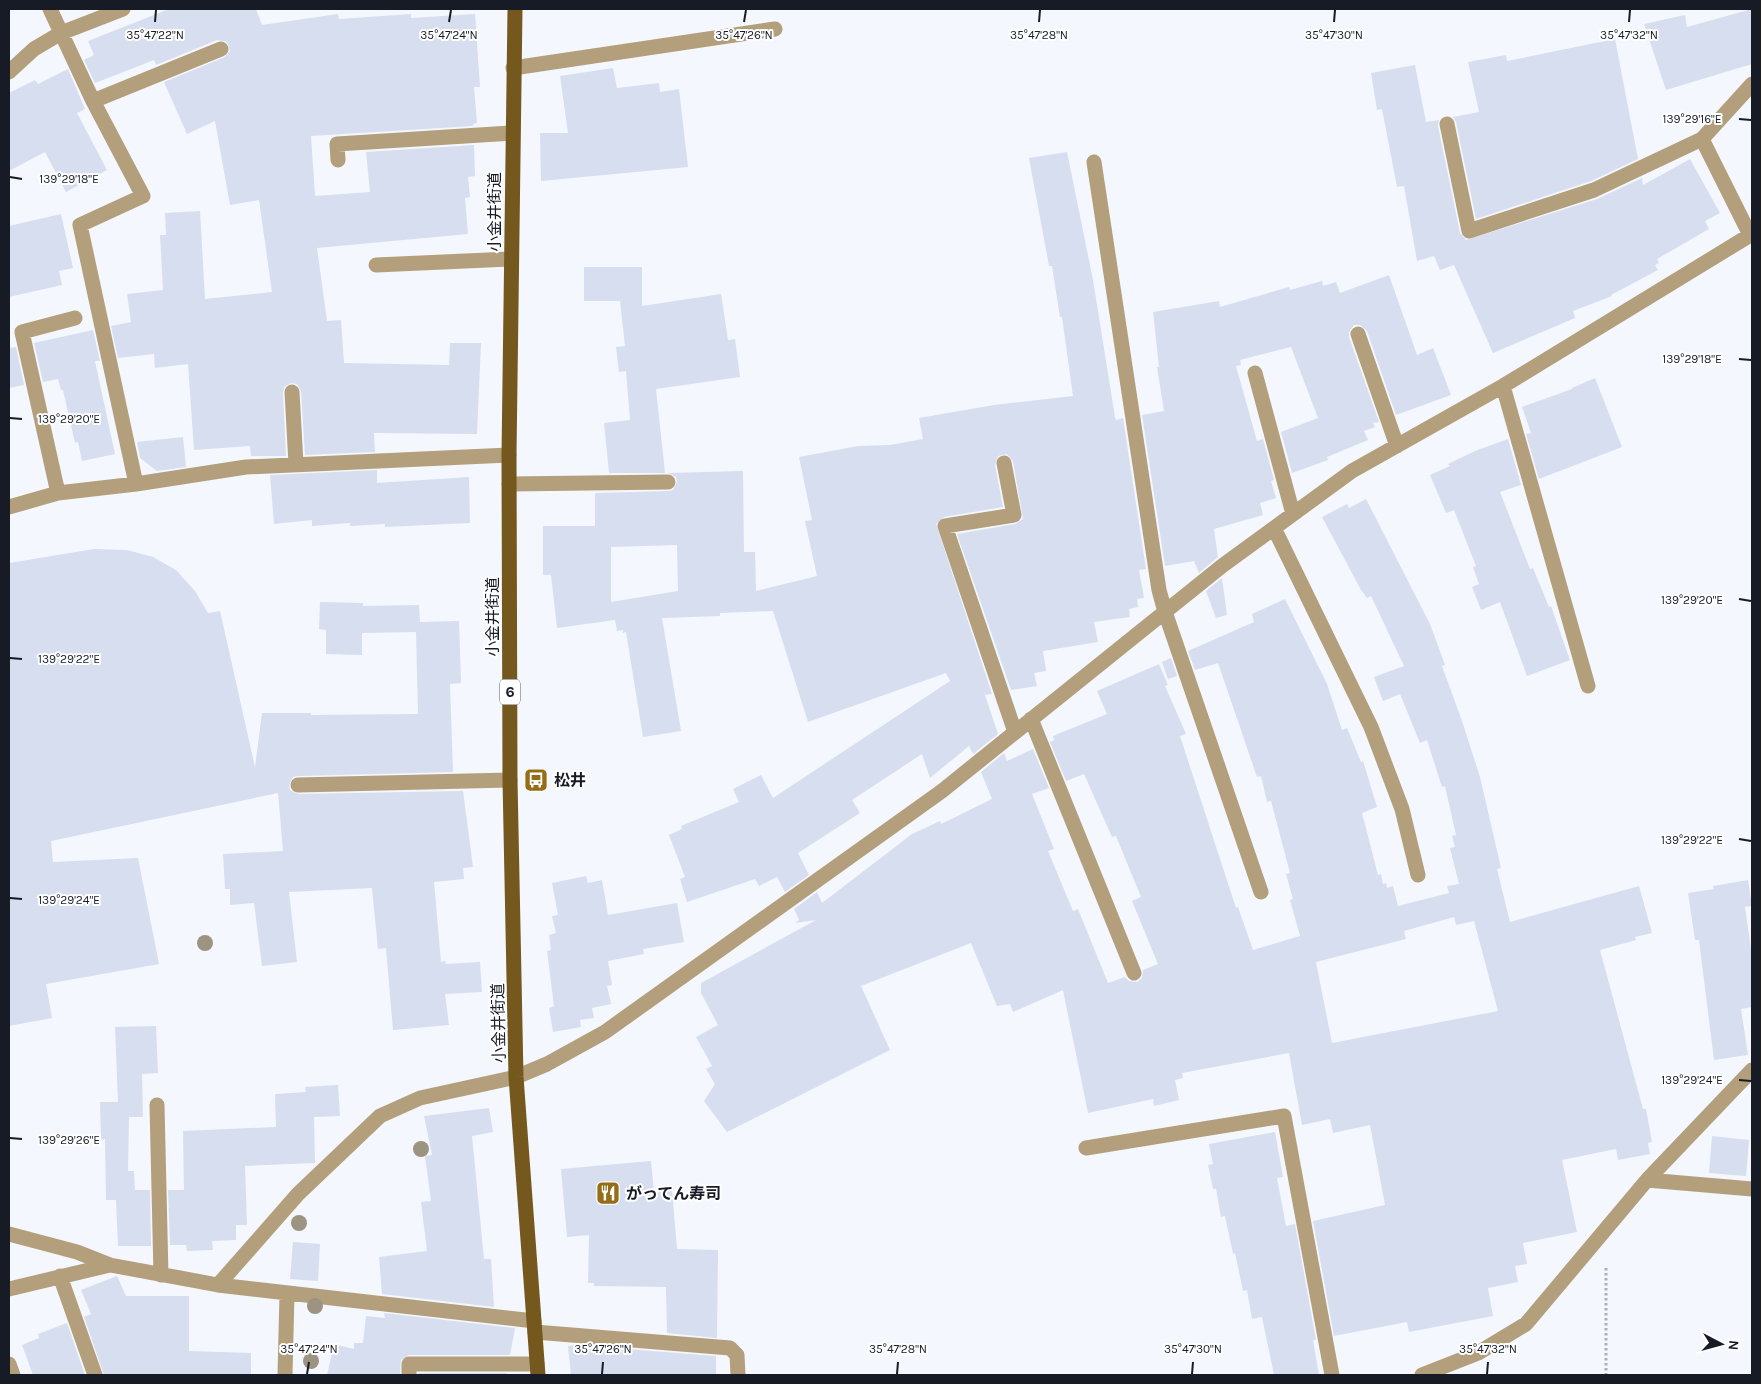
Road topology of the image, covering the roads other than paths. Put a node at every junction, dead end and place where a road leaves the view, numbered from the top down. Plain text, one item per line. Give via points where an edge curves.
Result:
1 (50, 9) edge
2 (123, 9) edge
3 (515, 9) edge
4 (774, 29) dead end
5 (61, 32) junction
6 (221, 49) dead end
7 (513, 68) junction
8 (9, 72) edge
9 (1752, 84) edge
10 (93, 101) junction
11 (1447, 124) dead end
12 (512, 133) junction
13 (1702, 139) junction
14 (338, 160) dead end
15 (1094, 162) dead end
16 (1751, 234) edge
17 (511, 259) junction
18 (376, 264) dead end
19 (74, 318) dead end
20 (1358, 334) dead end
21 (1255, 372) dead end
22 (1503, 386) junction
23 (292, 392) dead end
24 (1397, 446) junction
25 (509, 455) junction
26 (1004, 463) dead end
27 (296, 464) junction
28 (668, 482) dead end
29 (136, 484) junction
30 (509, 484) junction
31 (58, 493) junction
32 (9, 507) edge
33 (1294, 514) junction
34 (1274, 528) junction
35 (1165, 612) junction
36 (1588, 686) dead end
37 (1032, 720) junction
38 (1015, 732) junction
39 (510, 780) junction
40 (298, 785) dead end
41 (1418, 875) dead end
42 (1261, 892) dead end
43 (1134, 973) dead end
44 (1752, 1070) edge
45 (516, 1077) junction
46 (157, 1105) dead end
47 (1086, 1148) dead end
48 (1647, 1180) junction
49 (1752, 1189) edge
50 (9, 1234) edge
51 (110, 1265) junction
52 (161, 1275) junction
53 (60, 1276) junction
54 (218, 1285) junction
55 (9, 1289) edge
56 (287, 1294) junction
57 (534, 1326) junction
58 (9, 1364) edge
59 (538, 1370) edge
60 (13, 1375) edge
61 (95, 1375) edge
62 (285, 1375) edge
63 (409, 1375) edge
64 (738, 1375) edge
65 (1332, 1375) edge
66 (1422, 1375) edge

1 - 5 street
2 - 5 street
3 - 7 main road, 小金井街道 / 6
4 - 7 street
5 - 8 street via 34,49
5 - 10 street
6 - 10 street
7 - 12 main road, 小金井街道 / 6
9 - 13 street
10 - 29 street via 143,196 80,225
11 - 13 street via 1469,231 1594,190
12 - 14 street via 337,144
12 - 17 main road, 小金井街道 / 6
13 - 16 street
15 - 35 street
16 - 22 street
17 - 18 street
17 - 25 main road, 小金井街道 / 6
19 - 31 street via 22,332
20 - 24 street
21 - 33 street
22 - 24 street
22 - 36 street
23 - 27 street
24 - 33 street via 1352,471
25 - 27 street
25 - 30 main road, 小金井街道 / 6
26 - 38 street via 1014,515 945,526
27 - 29 street via 246,467
28 - 30 street
29 - 31 street
30 - 39 main road, 小金井街道 / 6
31 - 32 street
33 - 34 street
34 - 35 street
34 - 41 street via 1371,727 1402,810
35 - 37 street
35 - 42 street
37 - 38 street
37 - 43 street
38 - 45 street via 942,790 605,1032
39 - 40 street
39 - 45 main road, 小金井街道 / 6
44 - 48 street
45 - 54 street via 420,1098 380,1116 298,1194
45 - 57 main road, 小金井街道 / 6
46 - 52 street
47 - 65 street via 1284,1116
48 - 49 street
48 - 66 street via 1526,1324 1478,1353
50 - 51 street via 77,1252
51 - 52 street
51 - 53 street
52 - 54 street
53 - 55 street
53 - 61 street
54 - 56 street
56 - 57 street
56 - 62 street
57 - 59 main road, 小金井街道 / 6
57 - 64 street via 730,1348 737,1355
58 - 60 street
59 - 63 street via 409,1364

